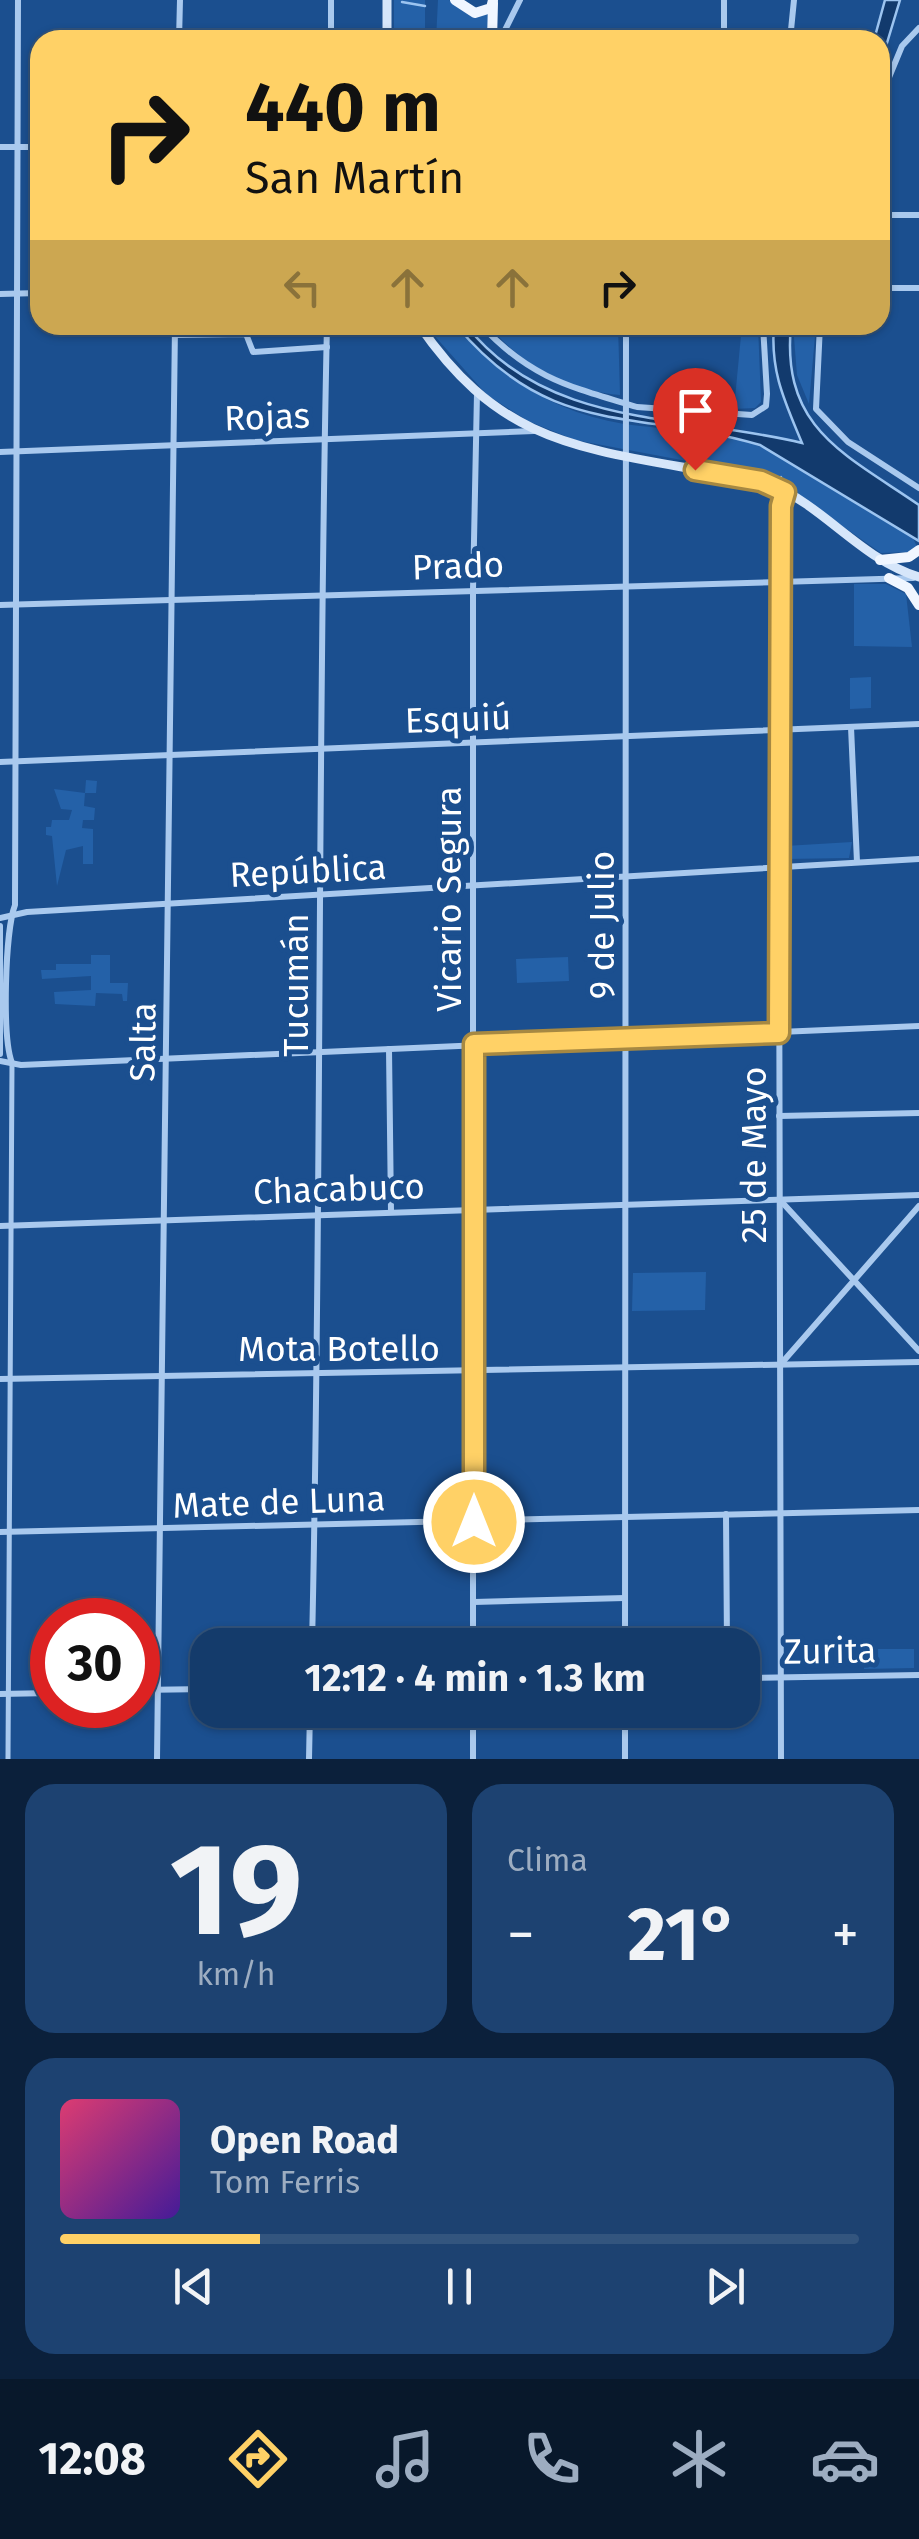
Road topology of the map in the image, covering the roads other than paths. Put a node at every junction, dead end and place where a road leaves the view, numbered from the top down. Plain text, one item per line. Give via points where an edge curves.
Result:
1 (18, 0) edge
2 (180, 0) edge
3 (331, 0) edge
4 (387, 0) edge
5 (455, 0) edge
6 (520, 0) edge
7 (724, 0) edge
8 (794, 0) edge
9 (493, 2) edge
10 (919, 28) edge
11 (179, 30) edge
12 (331, 30) edge
13 (387, 30) edge
14 (495, 30) edge
15 (502, 30) edge
16 (724, 30) edge
17 (791, 30) edge
18 (890, 75) edge
19 (0, 147) edge
20 (18, 147) junction
21 (30, 147) edge
22 (890, 215) edge
23 (919, 215) edge
24 (890, 288) edge
25 (919, 288) edge
26 (30, 293) edge
27 (0, 294) edge
28 (17, 294) junction
29 (175, 335) edge
30 (246, 335) edge
31 (327, 335) edge
32 (427, 335) edge
33 (493, 335) edge
34 (626, 335) edge
35 (764, 335) edge
36 (820, 335) edge
37 (327, 347) junction
38 (477, 393) junction
39 (628, 408) junction
40 (535, 431) junction
41 (476, 434) junction
42 (325, 440) junction
43 (174, 446) junction
44 (16, 451) junction
45 (0, 452) edge
46 (629, 458) junction
47 (919, 488) edge
48 (785, 492) junction
49 (919, 550) edge
50 (880, 560) junction
51 (889, 578) junction
52 (919, 578) edge
53 (781, 579) junction
54 (628, 585) junction
55 (472, 590) junction
56 (323, 597) junction
57 (172, 602) junction
58 (0, 605) edge
59 (16, 605) junction
60 (919, 605) edge
61 (919, 724) edge
62 (851, 727) junction
63 (780, 730) junction
64 (626, 738) junction
65 (474, 743) junction
66 (321, 750) junction
67 (171, 756) junction
68 (14, 761) junction
69 (0, 762) edge
70 (919, 859) edge
71 (857, 862) junction
72 (780, 866) junction
73 (627, 876) junction
74 (475, 886) junction
75 (322, 896) junction
76 (169, 903) junction
77 (10, 916) junction
78 (0, 922) edge
79 (919, 1026) edge
80 (779, 1033) junction
81 (626, 1039) junction
82 (474, 1044) junction
83 (390, 1049) junction
84 (321, 1052) junction
85 (0, 1057) edge
86 (168, 1058) junction
87 (12, 1064) junction
88 (919, 1113) edge
89 (778, 1116) junction
90 (919, 1195) edge
91 (779, 1199) junction
92 (625, 1203) junction
93 (919, 1206) edge
94 (474, 1208) junction
95 (391, 1212) junction
96 (321, 1215) junction
97 (166, 1220) junction
98 (13, 1225) junction
99 (0, 1226) edge
100 (853, 1281) junction
101 (919, 1351) edge
102 (919, 1362) edge
103 (780, 1366) junction
104 (626, 1369) junction
105 (474, 1373) junction
106 (318, 1374) junction
107 (164, 1376) junction
108 (0, 1378) edge
109 (12, 1378) junction
110 (919, 1510) edge
111 (780, 1513) junction
112 (726, 1514) junction
113 (626, 1516) junction
114 (474, 1522) junction
115 (314, 1525) junction
116 (163, 1530) junction
117 (0, 1532) edge
118 (11, 1532) junction
119 (625, 1598) junction
120 (474, 1602) junction
121 (312, 1628) edge
122 (473, 1628) edge
123 (625, 1628) edge
124 (727, 1628) edge
125 (160, 1650) edge
126 (919, 1675) edge
127 (780, 1677) junction
128 (760, 1678) edge
129 (190, 1689) edge
130 (160, 1690) edge
131 (30, 1693) edge
132 (4, 1694) edge
133 (157, 1728) edge
134 (310, 1728) edge
135 (472, 1728) edge
136 (625, 1728) edge
137 (8, 1759) edge
138 (156, 1759) edge
139 (309, 1759) edge
140 (473, 1759) edge
141 (625, 1759) edge
142 (780, 1759) edge

1 - 20 street
2 - 11 street
3 - 12 street
4 - 13 main road
5 - 9 main road via 475,13
6 - 15 street
7 - 16 street
8 - 17 street
9 - 14 main road
10 - 18 street
19 - 20 street
20 - 21 street
20 - 28 street
22 - 23 street
24 - 25 street
26 - 28 street
27 - 28 street
28 - 44 street
29 - 43 street, Salta
30 - 37 street via 252,352
31 - 37 street, Tucumán
32 - 38 main road
33 - 39 street via 541,376
34 - 39 street, 9 de Julio
35 - 39 street via 767,394 760,412
36 - 47 street via 816,410 848,442
37 - 42 street, Tucumán
38 - 40 main road
38 - 41 street, Vicario Segura
39 - 46 street, 9 de Julio
40 - 41 street, Rojas
40 - 46 main road
41 - 42 street, Rojas
41 - 55 street, Vicario Segura
42 - 43 street, Rojas
42 - 56 street, Tucumán
43 - 44 street, Rojas
43 - 57 street, Salta
44 - 45 street, Rojas
44 - 59 street
46 - 48 main road via 761,481
46 - 54 street, 9 de Julio
48 - 50 main road
48 - 53 street, 25 de Mayo
49 - 50 main road
50 - 52 main road
51 - 52 street, Prado
51 - 53 street, Prado
51 - 60 main road via 908,588
53 - 54 street, Prado
53 - 63 street, 25 de Mayo
54 - 55 street, Prado
54 - 64 street, 9 de Julio
55 - 56 street, Prado
55 - 65 street, Vicario Segura
56 - 57 street, Prado
56 - 66 street, Tucumán
57 - 59 street, Prado
57 - 67 street, Salta
58 - 59 street, Prado
59 - 68 street
61 - 62 street, Esquiú
62 - 63 street, Esquiú
62 - 71 street
63 - 64 street, Esquiú
63 - 72 street, 25 de Mayo
64 - 65 street, Esquiú
64 - 73 street, 9 de Julio
65 - 66 street, Esquiú
65 - 74 street, Vicario Segura
66 - 67 street, Esquiú
66 - 75 street, Tucumán
67 - 68 street, Esquiú
67 - 76 street, Salta
68 - 69 street, Esquiú
68 - 77 street
70 - 71 street, República
71 - 72 street, República
72 - 73 street, República
72 - 80 street, 25 de Mayo
73 - 74 street, República
73 - 81 street, 9 de Julio
74 - 75 street, República
74 - 82 street, Vicario Segura
75 - 76 street, República
75 - 84 street, Tucumán
76 - 77 street, República
76 - 86 street, Salta
77 - 78 street, República
77 - 87 street
78 - 85 street
79 - 80 street
80 - 81 street
80 - 89 street, 25 de Mayo
81 - 82 street
81 - 92 street, 9 de Julio
82 - 83 street
82 - 94 street, Vicario Segura
83 - 84 street
83 - 95 street
84 - 86 street
84 - 96 street, Tucumán
85 - 87 street
86 - 87 street
86 - 97 street, Salta
87 - 98 street
88 - 89 street
89 - 91 street, 25 de Mayo
90 - 91 street, Chacabuco
91 - 92 street, Chacabuco
91 - 100 street
91 - 103 street, 25 de Mayo
92 - 94 street, Chacabuco
92 - 104 street, 9 de Julio
93 - 100 street
94 - 95 street, Chacabuco
94 - 105 street, Vicario Segura
95 - 96 street, Chacabuco
96 - 97 street, Chacabuco
96 - 106 street, Tucumán
97 - 98 street, Chacabuco
97 - 107 street, Salta
98 - 99 street, Chacabuco
98 - 109 street
100 - 101 street
100 - 103 street
102 - 103 street, Mota Botello
103 - 104 street, Mota Botello
103 - 111 street, 25 de Mayo
104 - 105 street, Mota Botello
104 - 113 street, 9 de Julio
105 - 106 street, Mota Botello
105 - 114 street, Vicario Segura
106 - 107 street, Mota Botello
106 - 115 street, Tucumán
107 - 109 street, Mota Botello
107 - 116 street, Salta
108 - 109 street, Mota Botello
109 - 118 street
110 - 111 street, Mate de Luna
111 - 112 street, Mate de Luna
111 - 127 street, 25 de Mayo
112 - 113 street, Mate de Luna
112 - 124 street
113 - 114 street, Mate de Luna
113 - 119 street, 9 de Julio
114 - 115 street, Mate de Luna
114 - 120 street, Vicario Segura
115 - 116 street, Mate de Luna
115 - 121 street, Tucumán
116 - 118 street, Mate de Luna
116 - 125 street, Salta
117 - 118 street, Mate de Luna
118 - 132 street
119 - 120 street
119 - 123 street, 9 de Julio
120 - 122 street, Vicario Segura
126 - 127 street, Zurita
127 - 128 street, Zurita
127 - 142 street, 25 de Mayo
129 - 130 street
131 - 132 street
132 - 137 street
133 - 138 street, Salta
134 - 139 street
135 - 140 street
136 - 141 street

